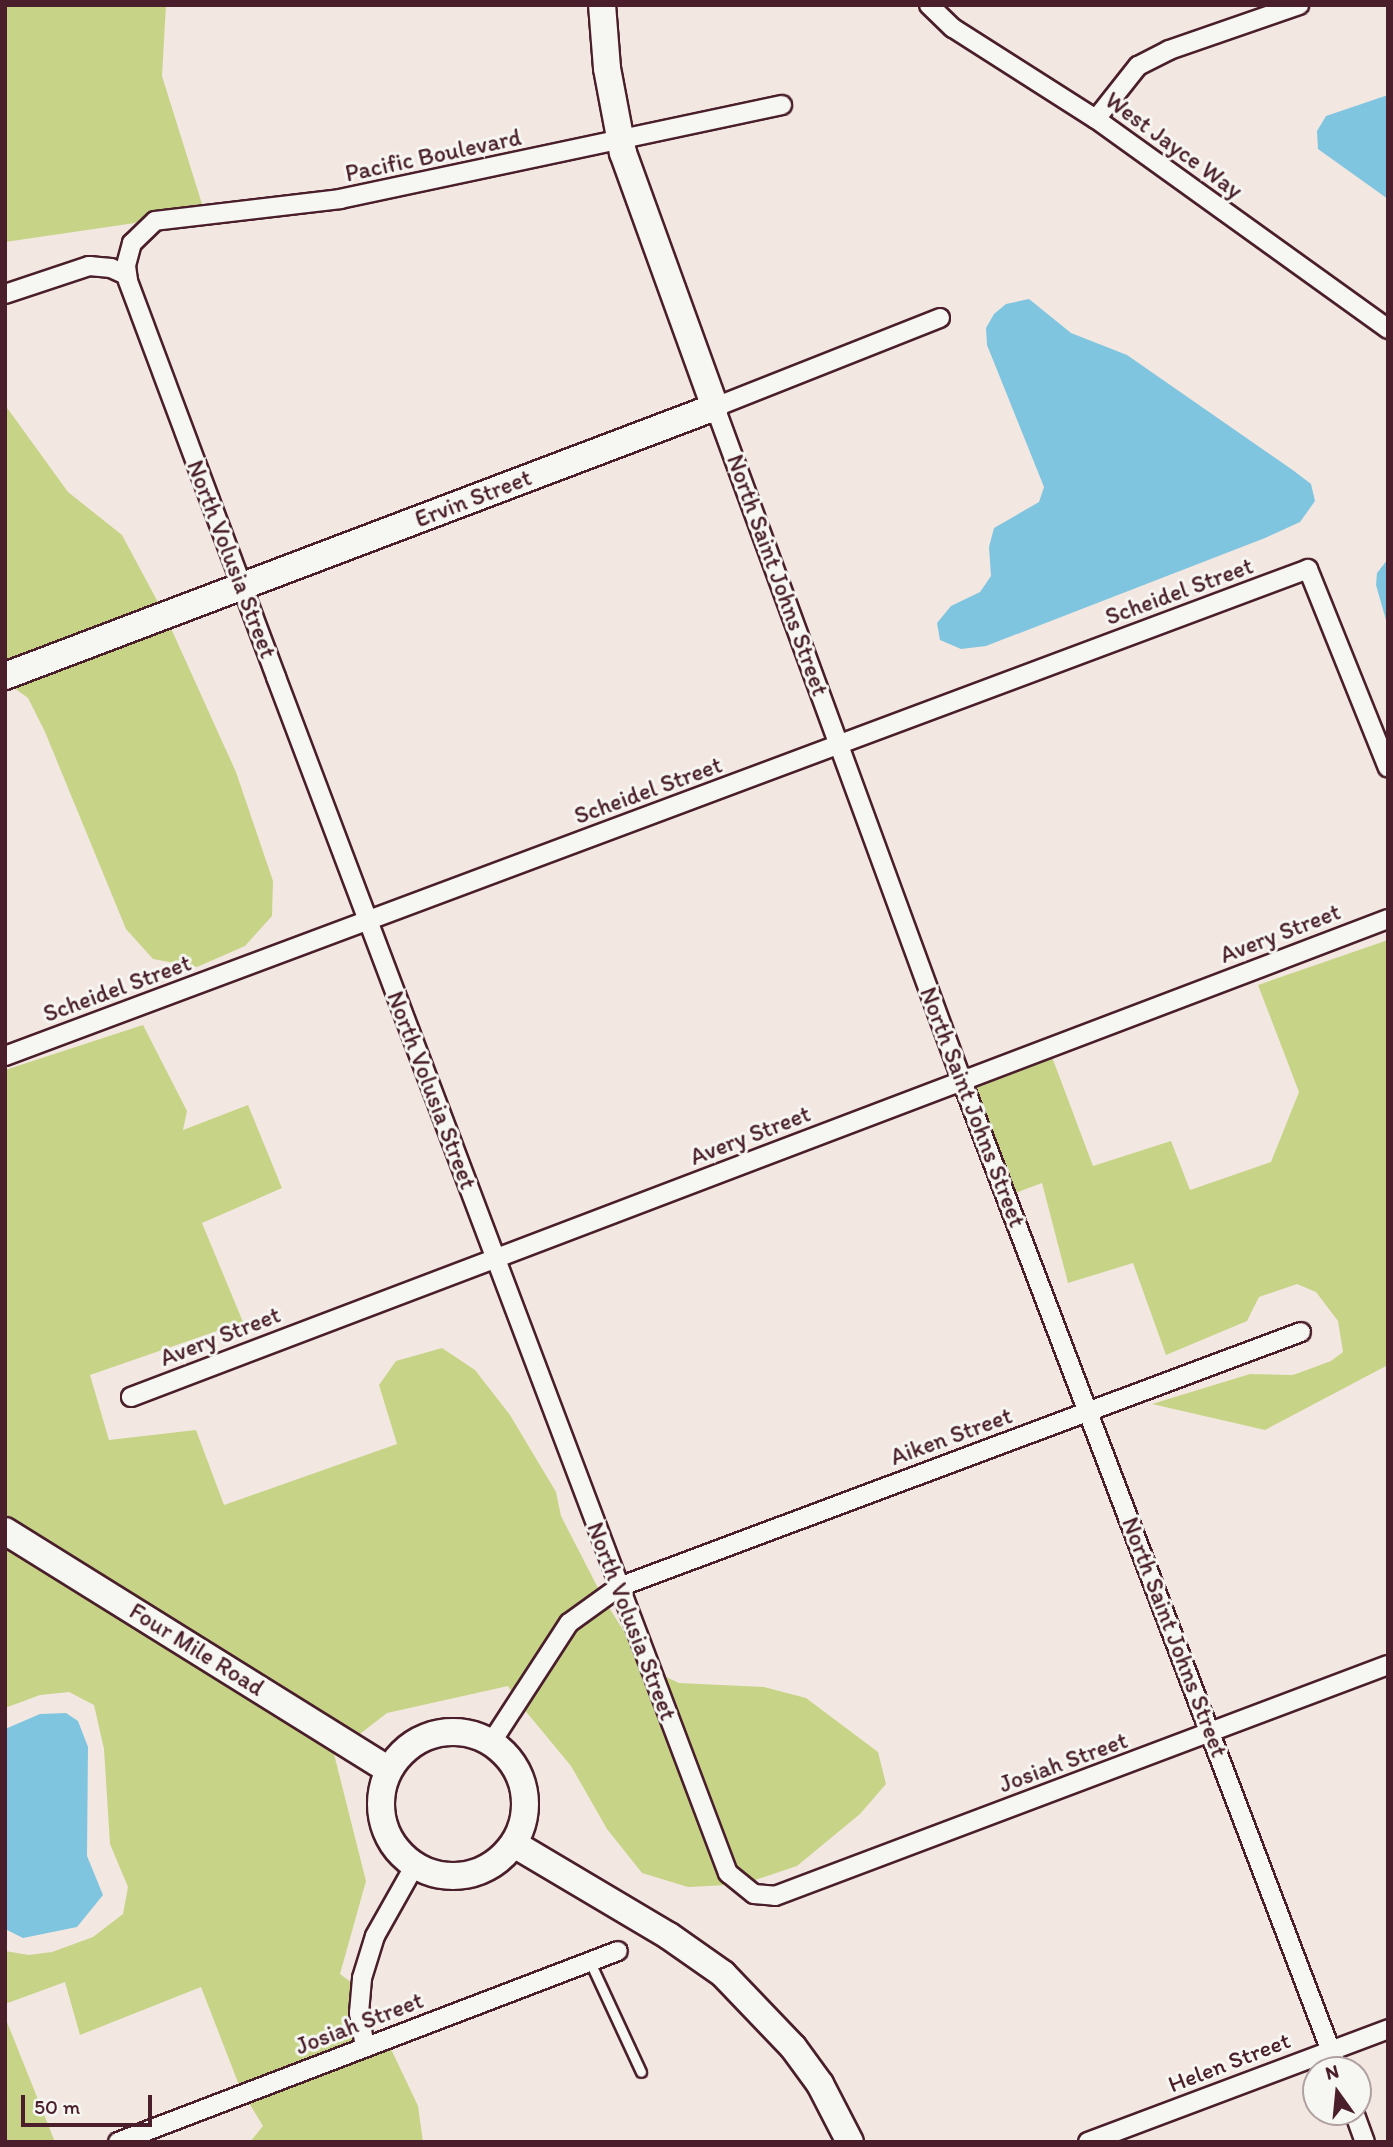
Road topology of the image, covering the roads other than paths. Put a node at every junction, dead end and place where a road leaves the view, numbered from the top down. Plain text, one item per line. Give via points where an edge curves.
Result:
1 (602, 5) edge
2 (929, 5) edge
3 (1299, 5) edge
4 (782, 105) dead end
5 (1096, 119) junction
6 (620, 140) junction
7 (126, 275) junction
8 (5, 294) edge
9 (940, 318) dead end
10 (1388, 329) edge
11 (715, 407) junction
12 (242, 586) junction
13 (5, 676) edge
14 (840, 744) junction
15 (1388, 768) edge
16 (1388, 919) edge
17 (368, 920) junction
18 (5, 1056) edge
19 (962, 1081) junction
20 (495, 1258) junction
21 (1301, 1332) dead end
22 (131, 1396) dead end
23 (1089, 1411) junction
24 (5, 1531) edge
25 (619, 1587) junction
26 (1388, 1665) edge
27 (1211, 1733) junction
28 (491, 1743) junction
29 (388, 1769) junction
30 (514, 1844) junction
31 (415, 1865) junction
32 (754, 1894) joint
33 (618, 1951) dead end
34 (590, 1962) junction
35 (1388, 2029) edge
36 (365, 2048) junction
37 (1331, 2050) junction
38 (1333, 2056) edge
39 (641, 2072) dead end
40 (118, 2142) edge
41 (850, 2142) edge
42 (1088, 2142) edge

1 - 6 street, North Saint Johns Street
2 - 5 street, West Jayce Way via 953,28
3 - 5 street via 1168,50 1138,66
4 - 6 street, Pacific Boulevard
5 - 10 street, West Jayce Way
6 - 7 street, Pacific Boulevard via 341,199 155,221 132,243
6 - 11 street, North Saint Johns Street via 635,197
7 - 8 street via 89,266
7 - 12 street, North Volusia Street
9 - 11 street, Ervin Street
11 - 12 street, Ervin Street
11 - 14 street, North Saint Johns Street
12 - 13 street, Ervin Street
12 - 17 street, North Volusia Street
14 - 15 street, Scheidel Street via 1308,569
14 - 17 street, Scheidel Street
14 - 19 street, North Saint Johns Street
16 - 19 street, Avery Street
17 - 18 street, Scheidel Street
17 - 20 street, North Volusia Street
19 - 20 street, Avery Street
19 - 23 street, North Saint Johns Street
20 - 22 street, Avery Street
20 - 25 street, North Volusia Street
21 - 23 street, Aiken Street
23 - 25 street, Aiken Street
23 - 27 street, North Saint Johns Street
24 - 29 street, Four Mile Road
25 - 28 street, Aiken Street via 569,1623
25 - 32 street, North Volusia Street via 728,1874
26 - 27 street, Josiah Street
27 - 32 street, Josiah Street via 775,1896
27 - 37 street, North Saint Johns Street
28 - 29 street via 448,1732 427,1737 408,1746
28 - 30 street via 505,1754 523,1788 524,1818
29 - 31 street via 381,1802 383,1821 391,1843
30 - 31 street via 494,1866 472,1874 442,1875
30 - 41 street via 669,1936 723,1974 793,2047 820,2084
31 - 36 street via 375,1936 362,1978 359,2013
33 - 34 street, Josiah Street
34 - 36 street, Josiah Street
34 - 39 lane
35 - 37 street, Helen Street
36 - 40 street, Josiah Street
37 - 38 street, North Saint Johns Street
37 - 42 street, Helen Street

